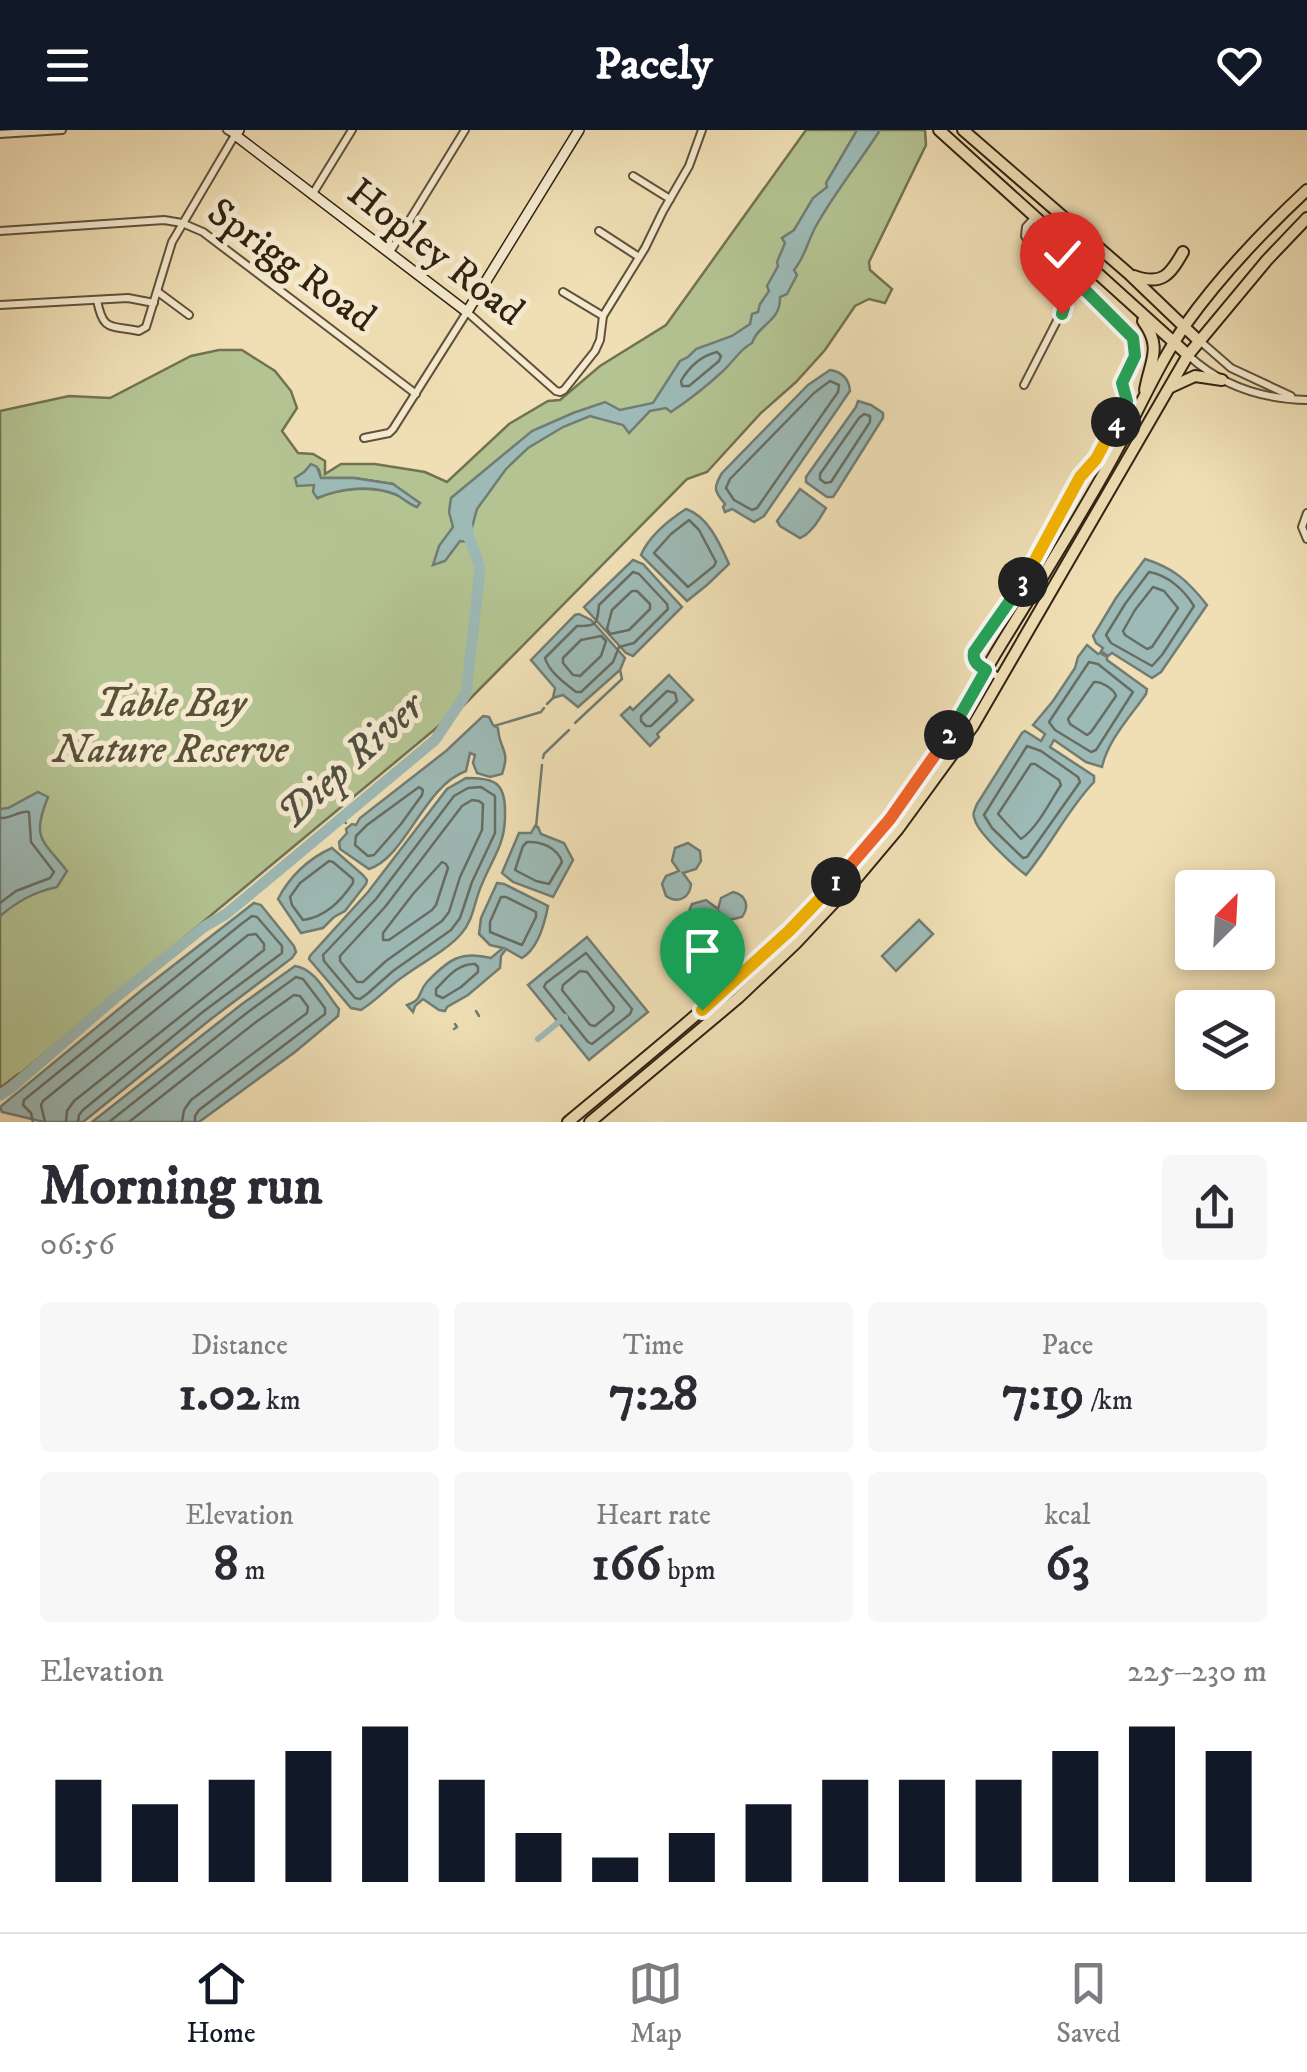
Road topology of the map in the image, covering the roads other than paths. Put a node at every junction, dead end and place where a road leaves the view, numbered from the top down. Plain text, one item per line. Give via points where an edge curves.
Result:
1 (62, 130) edge
2 (352, 130) edge
3 (465, 130) edge
4 (579, 130) edge
5 (938, 130) edge
6 (962, 130) edge
7 (699, 131) edge
8 (234, 132) edge
9 (0, 134) edge
10 (633, 176) dead end
11 (1307, 190) edge
12 (312, 195) junction
13 (670, 199) junction
14 (1279, 216) junction
15 (1035, 217) junction
16 (182, 223) junction
17 (1300, 225) edge
18 (0, 230) edge
19 (599, 232) dead end
20 (1183, 252) dead end
21 (390, 253) junction
22 (640, 257) junction
23 (1128, 274) junction
24 (157, 292) junction
25 (563, 292) dead end
26 (1062, 292) junction
27 (97, 300) junction
28 (1127, 301) junction
29 (0, 305) edge
30 (153, 305) junction
31 (467, 312) junction
32 (189, 315) dead end
33 (603, 316) junction
34 (1185, 326) junction
35 (1199, 340) junction
36 (1174, 343) junction
37 (1188, 355) junction
38 (1222, 380) junction
39 (1024, 385) dead end
40 (1167, 390) junction
41 (416, 394) junction
42 (1145, 398) junction
43 (1307, 398) edge
44 (364, 438) dead end
45 (1307, 514) edge
46 (1307, 539) edge
47 (986, 670) junction
48 (1001, 679) junction
49 (568, 1122) edge
50 (590, 1122) edge

1 - 9 street
2 - 12 street
3 - 21 street
4 - 31 street
5 - 15 main road
6 - 23 main road
7 - 13 street via 690,166
8 - 12 street, Hopley Road
8 - 16 street
10 - 13 street
11 - 14 main road
12 - 21 street, Hopley Road
13 - 22 street
14 - 17 main road
14 - 34 main road
15 - 26 street via 1024,236 1054,265
15 - 28 main road
16 - 18 street, Sprigg Road
16 - 24 street
16 - 41 street, Sprigg Road via 203,232
17 - 35 main road
19 - 22 street
20 - 23 main road via 1162,278
21 - 31 street, Hopley Road
22 - 33 street
23 - 34 main road
24 - 30 street
24 - 32 street
25 - 33 street
26 - 39 street via 1062,314
26 - 47 street via 1083,288 1133,338 1135,356 1122,380 1127,402 1017,592 974,652
27 - 29 street
27 - 30 street
27 - 30 street via 102,322 140,331
28 - 36 main road
28 - 42 main road via 1155,343
31 - 33 street, Hopley Road via 562,392 595,352
31 - 41 street
34 - 35 main road
34 - 36 main road
35 - 37 main road
35 - 43 street via 1242,374
36 - 37 main road
36 - 42 main road
37 - 38 street
37 - 40 main road
38 - 40 main road via 1195,376
38 - 43 street via 1275,398
40 - 48 main road
41 - 44 street via 388,433
42 - 47 main road
45 - 46 street
47 - 48 street
47 - 49 main road via 926,770 818,902
48 - 50 main road via 937,778 856,879 738,998

